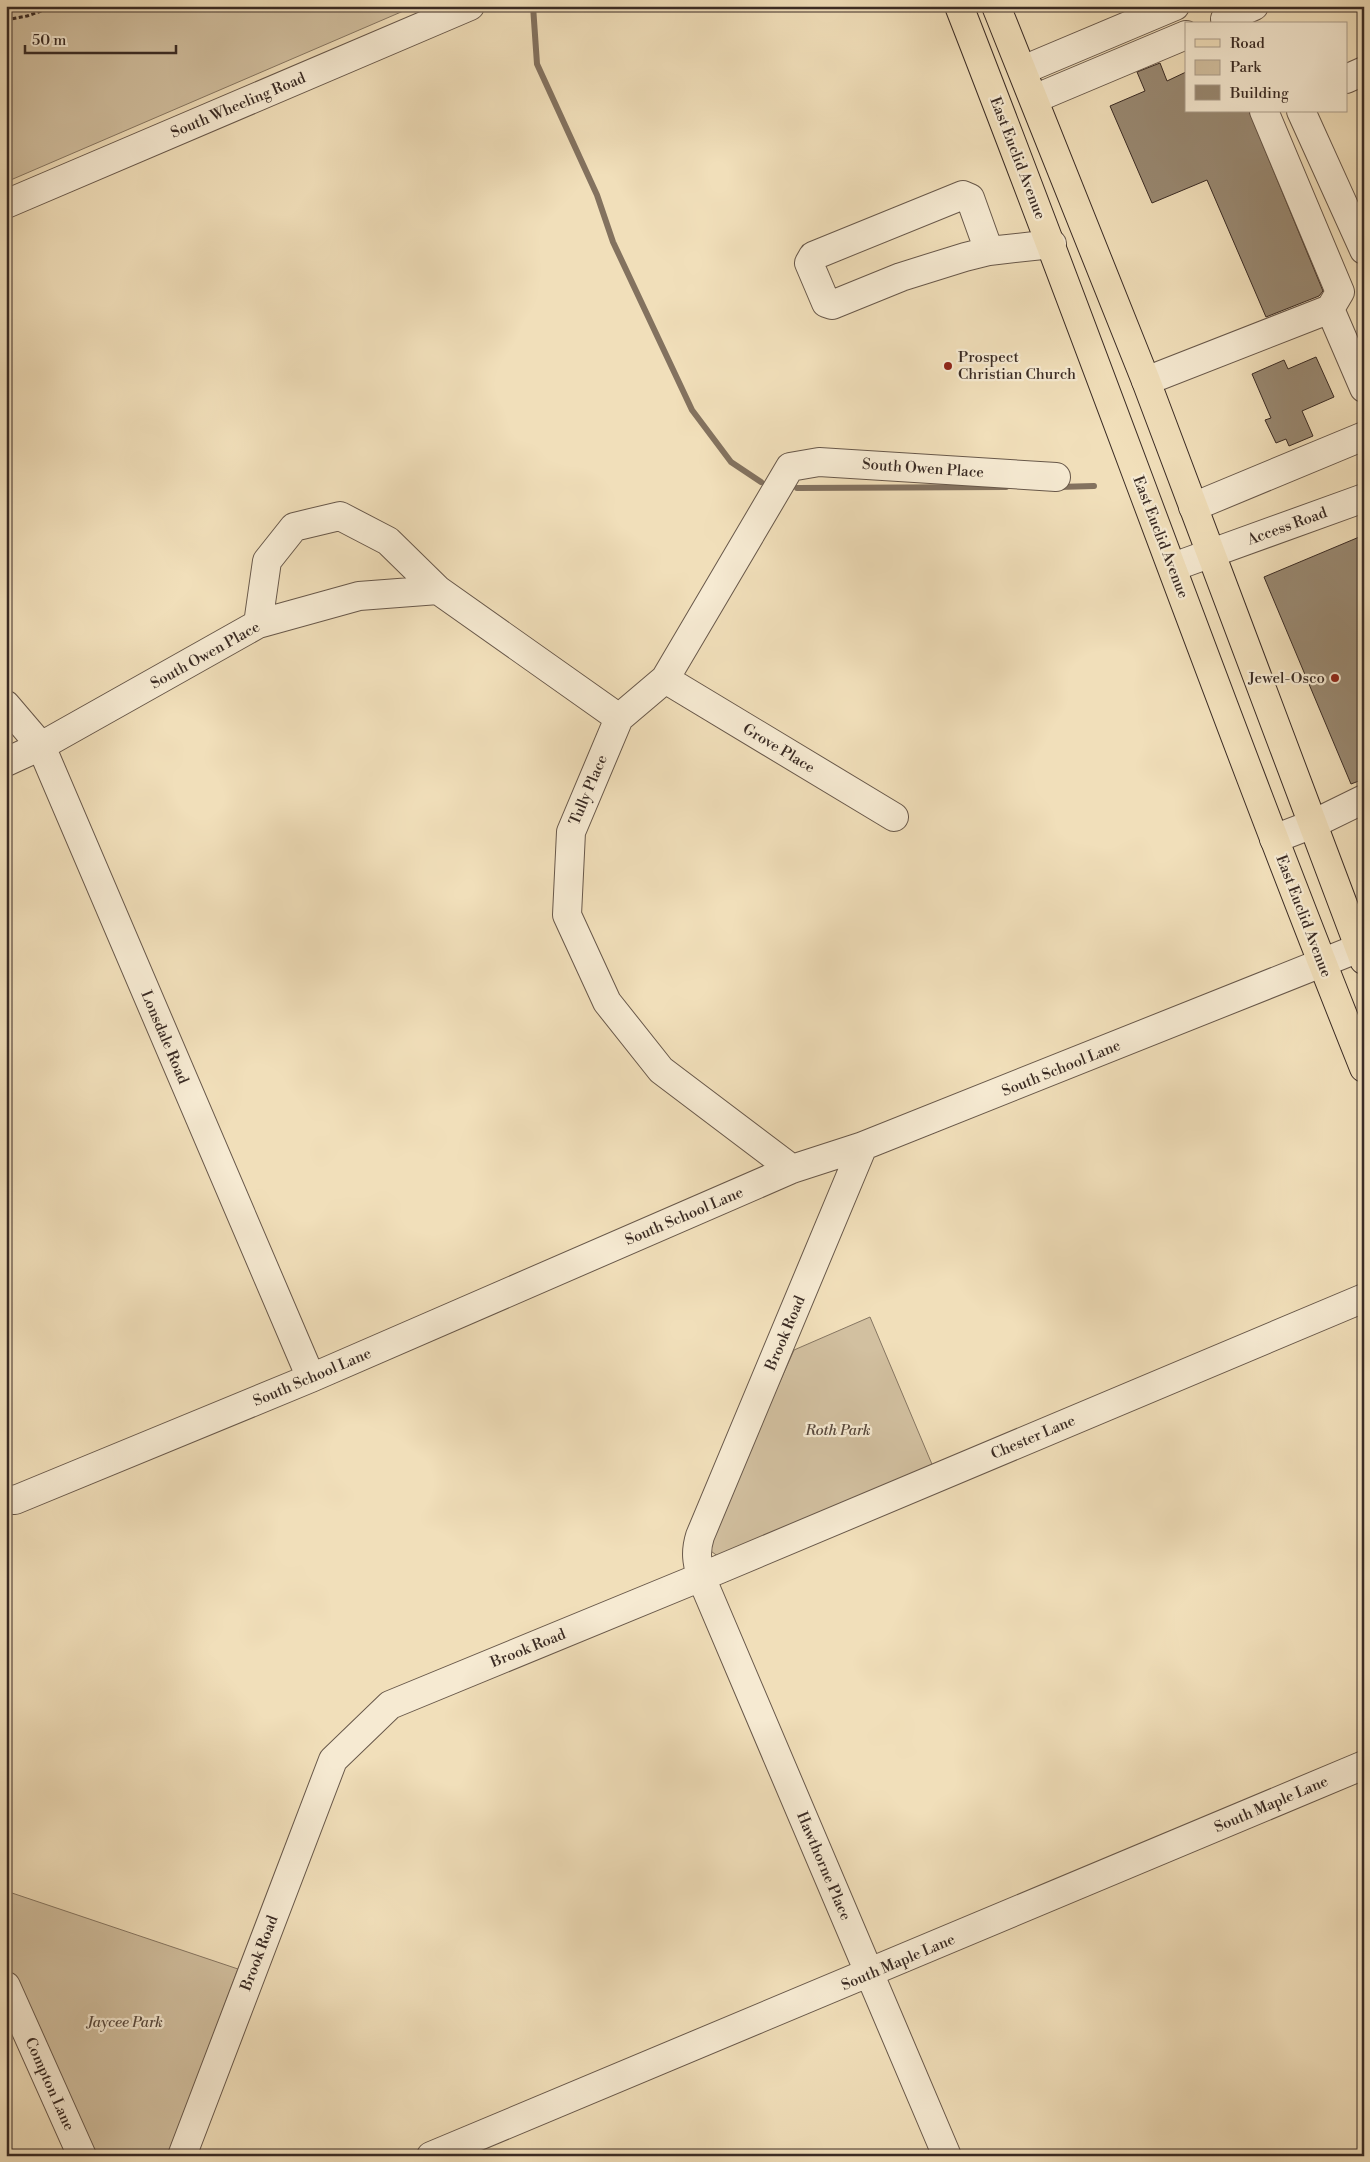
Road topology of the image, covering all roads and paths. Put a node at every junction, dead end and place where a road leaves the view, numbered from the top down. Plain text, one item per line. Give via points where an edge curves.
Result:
1 (56, 6) edge
2 (470, 6) edge
3 (959, 6) edge
4 (996, 6) edge
5 (1254, 6) edge
6 (1163, 9) edge
7 (6, 20) edge
8 (1222, 22) edge
9 (1185, 35) edge
10 (1023, 70) junction
11 (1364, 71) edge
12 (1348, 77) edge
13 (1034, 99) junction
14 (1264, 112) edge
15 (1301, 112) edge
16 (6, 204) edge
17 (1052, 244) junction
18 (1364, 250) edge
19 (989, 251) junction
20 (1330, 309) junction
21 (1146, 381) junction
22 (1364, 388) edge
23 (1364, 436) edge
24 (790, 467) joint
25 (1056, 477) dead end
26 (1364, 498) edge
27 (1193, 507) junction
28 (1211, 554) junction
29 (1173, 567) junction
30 (438, 590) junction
31 (258, 624) junction
32 (664, 679) junction
33 (6, 705) edge
34 (619, 718) junction
35 (41, 746) junction
36 (6, 762) edge
37 (1364, 799) edge
38 (894, 817) dead end
39 (1313, 824) junction
40 (1274, 839) junction
41 (1361, 954) edge
42 (1322, 964) junction
43 (1364, 1068) edge
44 (863, 1146) junction
45 (792, 1169) junction
46 (1364, 1298) edge
47 (311, 1378) junction
48 (9, 1503) edge
49 (702, 1577) junction
50 (1364, 1765) edge
51 (870, 1974) junction
52 (6, 1986) edge
53 (82, 2156) edge
54 (182, 2156) edge
55 (432, 2156) edge
56 (947, 2156) edge

1 - 7 path
2 - 16 street, South Wheeling Road
3 - 17 main road, East Euclid Avenue
4 - 10 main road
5 - 8 street
6 - 10 street
9 - 13 street
10 - 13 main road
11 - 12 street
13 - 21 main road
14 - 20 street via 1340,292
15 - 18 street
17 - 19 street
17 - 29 main road, East Euclid Avenue
19 - 19 street via 901,277 832,305 826,303 809,263 813,256 963,195 970,198
20 - 21 street
20 - 22 street
21 - 27 main road
23 - 27 street
24 - 25 street, South Owen Place via 820,462
24 - 32 street, Tully Place
26 - 28 street, Access Road
27 - 28 main road
28 - 29 street, Access Road
28 - 39 main road
29 - 40 main road, East Euclid Avenue
30 - 31 street, South Owen Place via 359,596
30 - 31 street via 388,541 340,516 294,527 267,561
30 - 34 street
31 - 35 street, South Owen Place
32 - 34 street, Tully Place
32 - 38 street, Grove Place
33 - 35 street, Lonsdale Road
34 - 45 street, Tully Place via 570,832 567,915 607,1002 661,1070
35 - 36 street, South Owen Place
35 - 47 street, Lonsdale Road
37 - 39 street
39 - 40 street
39 - 41 main road
40 - 42 main road, East Euclid Avenue
41 - 42 street, South School Lane
42 - 43 main road, East Euclid Avenue
42 - 44 street, South School Lane
44 - 45 street, South School Lane
44 - 49 street, Brook Road via 700,1536 696,1549
45 - 47 street, South School Lane
46 - 49 street, Chester Lane
47 - 48 street, South School Lane
49 - 51 street, Hawthorne Place
49 - 54 street, Brook Road via 390,1705 333,1760
50 - 51 street, South Maple Lane
51 - 55 street, South Maple Lane
51 - 56 street, Hawthorne Place
52 - 53 street, Compton Lane

